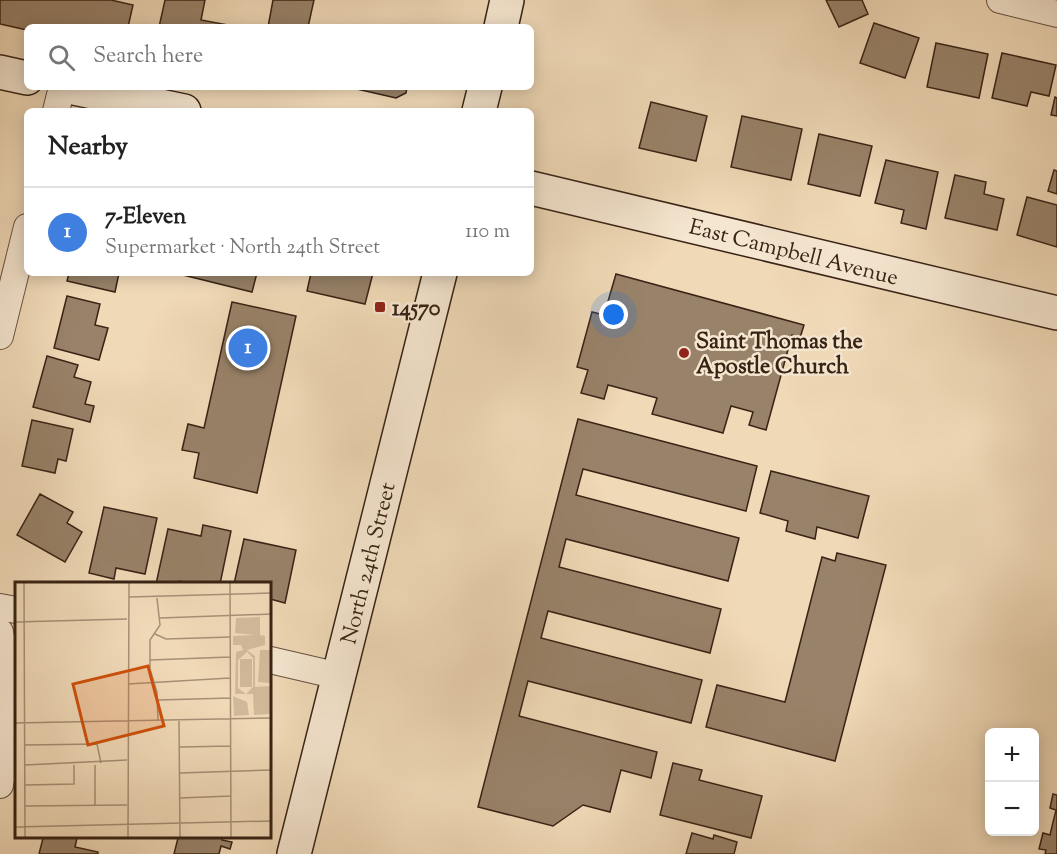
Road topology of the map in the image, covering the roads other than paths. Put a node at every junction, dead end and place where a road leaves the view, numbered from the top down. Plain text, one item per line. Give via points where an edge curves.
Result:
1 (507, 0) edge
2 (1000, 0) edge
3 (1057, 14) edge
4 (502, 24) edge
5 (0, 72) edge
6 (24, 77) edge
7 (61, 90) edge
8 (83, 90) edge
9 (485, 90) edge
10 (57, 108) edge
11 (170, 108) edge
12 (480, 108) edge
13 (534, 189) edge
14 (24, 239) edge
15 (439, 276) edge
16 (1057, 313) edge
17 (0, 336) edge
18 (0, 607) edge
19 (15, 610) edge
20 (0, 632) edge
21 (272, 660) edge
22 (339, 676) junction
23 (0, 785) edge
24 (294, 854) edge

1 - 4 street
2 - 3 street
5 - 6 street
7 - 10 street
8 - 11 street
9 - 12 street
13 - 16 street, East Campbell Avenue
14 - 17 street
15 - 22 street, North 24th Street
18 - 19 street
20 - 23 street via 8,718
21 - 22 street
22 - 24 street, North 24th Street

